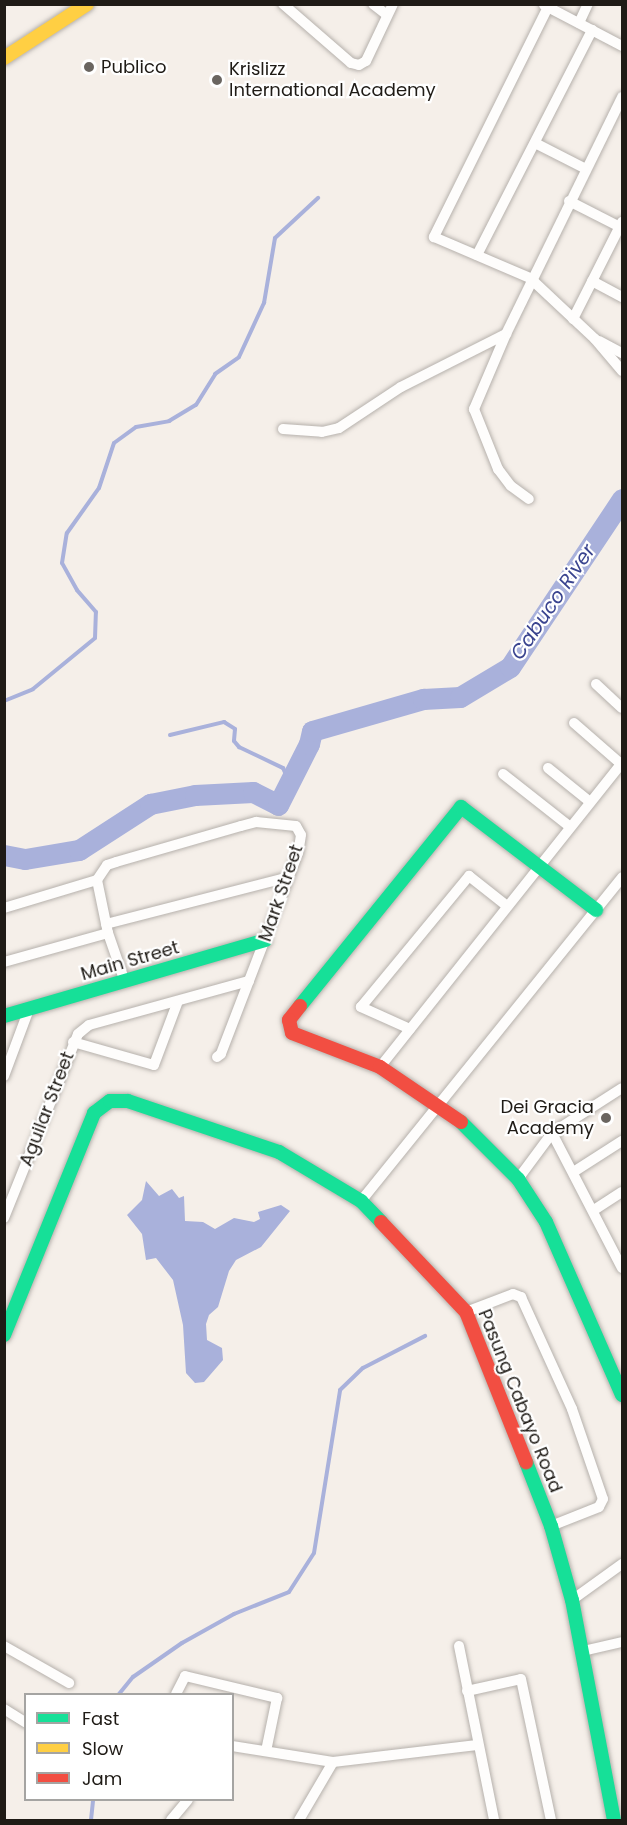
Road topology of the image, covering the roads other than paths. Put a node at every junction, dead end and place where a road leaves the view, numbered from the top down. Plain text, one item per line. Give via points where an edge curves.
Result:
1 (87, 4) edge
2 (283, 4) edge
3 (373, 4) edge
4 (393, 4) edge
5 (588, 4) edge
6 (546, 6) edge
7 (387, 15) junction
8 (579, 23) junction
9 (592, 30) junction
10 (622, 46) edge
11 (4, 58) edge
12 (622, 97) edge
13 (617, 119) edge
14 (535, 143) junction
15 (586, 169) junction
16 (569, 201) junction
17 (620, 231) edge
18 (477, 255) junction
19 (530, 278) junction
20 (592, 281) junction
21 (622, 297) edge
22 (573, 319) junction
23 (506, 334) junction
24 (595, 339) junction
25 (622, 353) edge
26 (622, 372) edge
27 (283, 429) dead end
28 (529, 499) dead end
29 (596, 684) dead end
30 (622, 708) edge
31 (574, 723) dead end
32 (622, 763) edge
33 (548, 768) dead end
34 (503, 774) dead end
35 (590, 802) junction
36 (569, 826) junction
37 (539, 866) junction
38 (622, 877) edge
39 (289, 878) junction
40 (97, 880) junction
41 (507, 906) junction
42 (4, 908) edge
43 (596, 910) junction
44 (107, 928) junction
45 (265, 940) junction
46 (4, 962) edge
47 (249, 981) junction
48 (125, 982) junction
49 (178, 1001) junction
50 (29, 1009) junction
51 (4, 1016) edge
52 (410, 1029) junction
53 (73, 1042) junction
54 (217, 1057) dead end
55 (380, 1067) junction
56 (4, 1076) edge
57 (622, 1088) edge
58 (439, 1107) junction
59 (552, 1133) junction
60 (622, 1141) edge
61 (574, 1171) junction
62 (518, 1179) junction
63 (622, 1192) edge
64 (361, 1201) junction
65 (594, 1210) junction
66 (4, 1218) edge
67 (618, 1247) edge
68 (622, 1268) edge
69 (466, 1312) junction
70 (4, 1335) edge
71 (622, 1395) edge
72 (551, 1526) junction
73 (622, 1564) edge
74 (572, 1600) junction
75 (622, 1642) edge
76 (4, 1646) edge
77 (459, 1646) dead end
78 (583, 1651) junction
79 (69, 1683) dead end
80 (467, 1691) junction
81 (177, 1693) edge
82 (4, 1709) edge
83 (24, 1722) edge
84 (477, 1745) junction
85 (234, 1746) edge
86 (266, 1751) junction
87 (333, 1762) junction
88 (187, 1801) edge
89 (171, 1821) edge
90 (299, 1821) edge
91 (494, 1821) edge
92 (550, 1821) edge
93 (614, 1821) edge

1 - 11 street
2 - 7 street via 351,63 359,65 366,61
3 - 7 street
4 - 7 street
5 - 8 street
6 - 8 street
6 - 18 street via 434,237
8 - 9 street
9 - 10 street
9 - 14 street
12 - 13 street
13 - 15 street
14 - 15 street
14 - 18 street
15 - 16 street
16 - 17 street
16 - 19 street
17 - 20 street
18 - 19 street
19 - 22 street
19 - 23 street
20 - 21 street
20 - 22 street
22 - 24 street
23 - 27 street via 401,387 339,428 322,432
23 - 28 street via 474,409 476,423 498,469 511,486
24 - 25 street
24 - 26 street
29 - 30 street
31 - 32 street
32 - 35 street
33 - 35 street
34 - 36 street
35 - 36 street
36 - 37 street
37 - 41 street
37 - 43 street
37 - 55 street via 468,810 459,809 289,1020 292,1032
38 - 43 street
39 - 40 street, Mark Street via 301,835 296,826 256,822 107,865
39 - 44 street
39 - 45 street, Mark Street
40 - 42 street
40 - 44 street
41 - 52 street
41 - 52 street via 469,876 361,1007
43 - 58 street
44 - 46 street
44 - 48 street
45 - 47 street, Mark Street
45 - 48 street, Main Street
47 - 49 street, Aguilar Street
47 - 54 street, Mark Street
48 - 50 street, Main Street
49 - 53 street, Aguilar Street via 89,1025
49 - 53 street via 154,1065
50 - 51 street, Main Street
50 - 56 street
52 - 55 street
53 - 66 street, Aguilar Street
55 - 58 street
57 - 59 street
58 - 62 street via 461,1122
58 - 64 street
59 - 61 street
59 - 62 street
60 - 61 street
61 - 65 street
62 - 71 street via 546,1222
63 - 65 street
64 - 69 street, Pasung Cabayo Road
64 - 70 street, Pasung Cabayo Road via 262,1145 128,1101 110,1101 94,1113
65 - 67 street
67 - 68 street
69 - 72 street, Pasung Cabayo Road
69 - 72 street via 513,1294 521,1297 572,1408 603,1499 599,1507
72 - 74 street, Pasung Cabayo Road
73 - 74 street
74 - 78 street, Pasung Cabayo Road
75 - 78 street
76 - 79 street
77 - 80 street
78 - 93 street, Pasung Cabayo Road
80 - 84 street
80 - 92 street via 521,1679
81 - 86 street via 185,1676 277,1698
82 - 83 street
84 - 87 street
84 - 91 street
85 - 86 street
86 - 87 street
87 - 90 street
88 - 89 street

